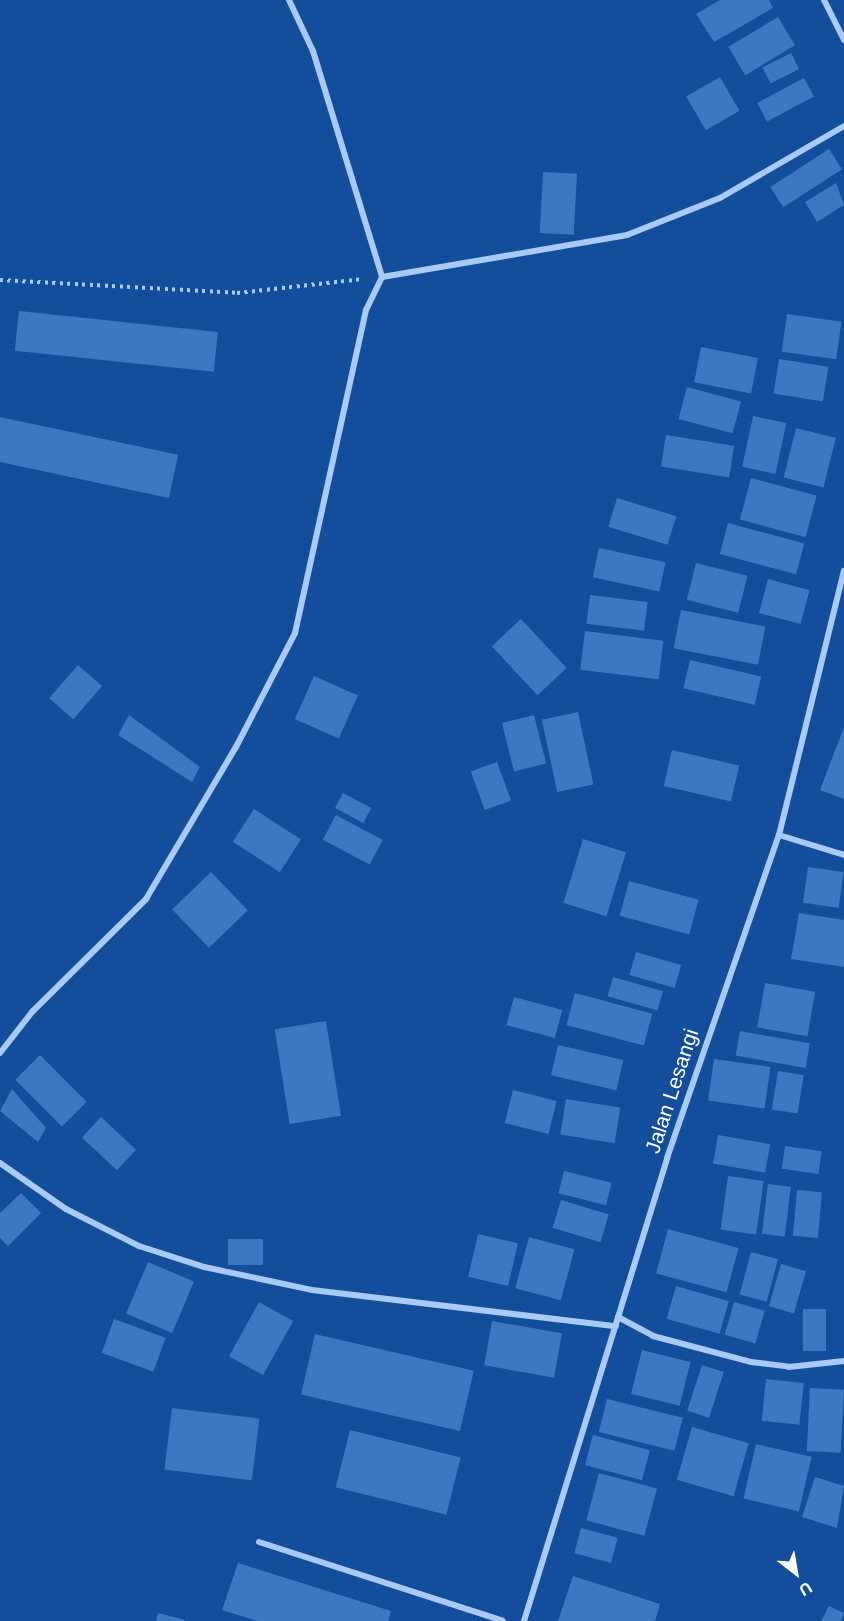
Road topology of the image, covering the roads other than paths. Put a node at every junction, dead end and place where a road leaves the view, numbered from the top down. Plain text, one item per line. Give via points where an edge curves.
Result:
1 (289, 0) edge
2 (824, 0) edge
3 (844, 40) edge
4 (844, 126) edge
5 (382, 277) junction
6 (844, 571) edge
7 (779, 836) junction
8 (844, 855) edge
9 (0, 1053) edge
10 (0, 1163) edge
11 (618, 1317) junction
12 (616, 1326) junction
13 (844, 1361) edge
14 (259, 1542) dead end
15 (503, 1621) edge
16 (524, 1621) edge

1 - 5 street via 313,51
2 - 3 street
4 - 5 street via 720,198 627,235
5 - 9 street via 366,310 295,633 236,747 146,899 32,1012
6 - 7 street, Jalan Lesangi
7 - 8 street
7 - 11 street, Jalan Lesangi via 671,1146
10 - 12 street via 102,1227 204,1267 312,1290
11 - 12 street, Jalan Lesangi
11 - 13 street via 653,1336 751,1362 789,1367
12 - 16 street, Jalan Lesangi via 573,1449
14 - 15 street

